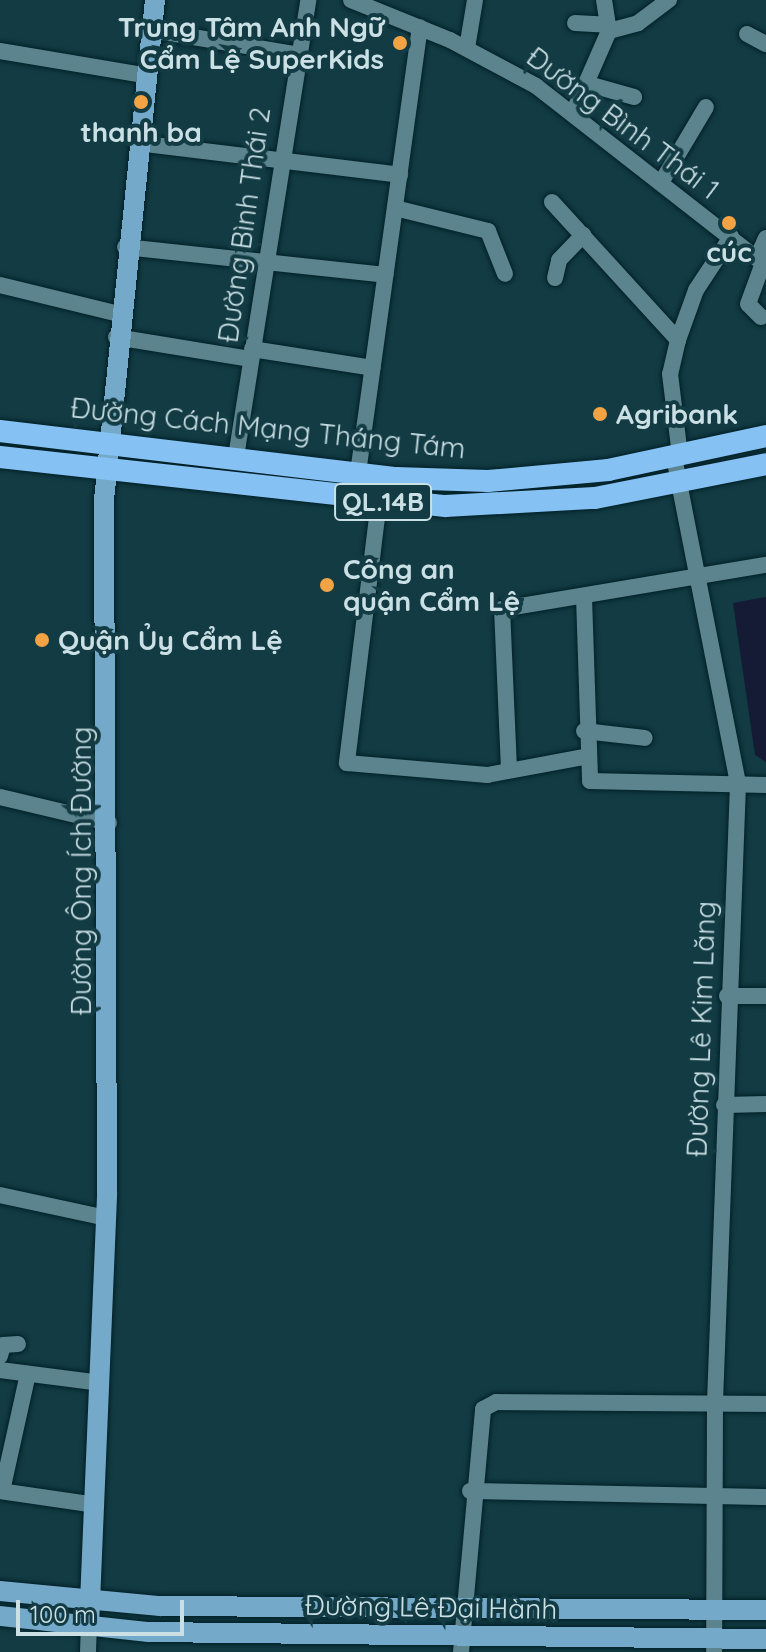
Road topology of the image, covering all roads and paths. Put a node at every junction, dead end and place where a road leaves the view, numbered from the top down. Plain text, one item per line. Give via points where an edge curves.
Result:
1 (155, 0) edge
2 (308, 0) edge
3 (351, 0) edge
4 (475, 0) edge
5 (604, 0) edge
6 (669, 0) edge
7 (575, 23) dead end
8 (420, 27) junction
9 (608, 28) junction
10 (151, 30) junction
11 (747, 34) dead end
12 (766, 44) edge
13 (467, 48) junction
14 (0, 51) edge
15 (295, 54) junction
16 (144, 75) junction
17 (588, 84) junction
18 (634, 97) dead end
19 (706, 107) dead end
20 (573, 113) junction
21 (137, 143) junction
22 (280, 160) junction
23 (400, 175) junction
24 (662, 181) junction
25 (552, 202) dead end
26 (395, 208) junction
27 (583, 235) junction
28 (731, 237) junction
29 (766, 238) edge
30 (125, 247) junction
31 (267, 261) junction
32 (762, 262) edge
33 (505, 274) dead end
34 (386, 275) junction
35 (555, 278) dead end
36 (0, 285) edge
37 (119, 314) junction
38 (761, 317) dead end
39 (116, 337) junction
40 (678, 340) junction
41 (252, 354) junction
42 (373, 368) junction
43 (0, 431) edge
44 (766, 436) edge
45 (108, 442) junction
46 (0, 457) edge
47 (236, 457) junction
48 (677, 457) junction
49 (766, 464) edge
50 (106, 469) junction
51 (358, 473) junction
52 (679, 484) junction
53 (379, 501) junction
54 (766, 565) edge
55 (699, 579) junction
56 (584, 597) junction
57 (584, 731) junction
58 (645, 738) dead end
59 (584, 757) junction
60 (509, 769) junction
61 (738, 784) junction
62 (766, 785) edge
63 (0, 797) edge
64 (109, 823) junction
65 (727, 996) junction
66 (766, 996) edge
67 (766, 1104) edge
68 (724, 1105) junction
69 (0, 1195) edge
70 (106, 1218) junction
71 (18, 1344) dead end
72 (0, 1356) edge
73 (0, 1370) edge
74 (28, 1374) junction
75 (101, 1383) junction
76 (715, 1403) junction
77 (766, 1404) edge
78 (1, 1491) edge
79 (470, 1491) junction
80 (716, 1494) junction
81 (766, 1497) edge
82 (96, 1505) junction
83 (0, 1591) edge
84 (85, 1601) junction
85 (717, 1608) junction
86 (466, 1610) junction
87 (766, 1610) edge
88 (0, 1616) edge
89 (89, 1626) junction
90 (766, 1639) edge
91 (714, 1644) edge
92 (461, 1645) edge
93 (88, 1652) edge

1 - 10 main road, Đường Ông Ích Đường
2 - 15 street, Đường Bình Thái 2
3 - 8 street, Đường Bình Thái 1
4 - 13 street
5 - 9 street
6 - 9 street via 638,23
7 - 9 street
8 - 13 street, Đường Bình Thái 1
8 - 23 street
9 - 17 street
10 - 15 street
10 - 16 main road, Đường Ông Ích Đường
11 - 12 street
13 - 20 street, Đường Bình Thái 1
14 - 16 street
15 - 22 street, Đường Bình Thái 2
16 - 21 main road, Đường Ông Ích Đường
17 - 18 street
17 - 20 street
19 - 24 street
20 - 24 street, Đường Bình Thái 1
21 - 22 street
21 - 30 main road, Đường Ông Ích Đường
22 - 23 street
22 - 31 street, Đường Bình Thái 2
23 - 26 street
24 - 28 street, Đường Bình Thái 1
25 - 27 street
26 - 33 street via 488,231
26 - 34 street
27 - 35 street via 558,262
27 - 40 street
28 - 32 street, Đường Bình Thái 1
28 - 40 street, Đường Lê Kim Lăng via 696,290
29 - 32 street
30 - 31 street
30 - 37 main road, Đường Ông Ích Đường
31 - 34 street
31 - 41 street, Đường Bình Thái 2
32 - 38 street via 748,304
34 - 42 street
36 - 37 street
37 - 39 main road, Đường Ông Ích Đường
39 - 41 street
39 - 45 main road, Đường Ông Ích Đường
40 - 48 street, Đường Lê Kim Lăng via 670,374
41 - 42 street
41 - 47 street, Đường Bình Thái 2
42 - 51 street
43 - 45 highway, Đường Cách Mạng Tháng Tám / QL.14B
44 - 48 highway, Đường Cách Mạng Tháng Tám / QL.14B
45 - 47 highway, Đường Cách Mạng Tháng Tám / QL.14B
45 - 50 main road, Đường Ông Ích Đường
46 - 50 highway, Đường Cách Mạng Tháng Tám / QL.14B
47 - 51 highway, Đường Cách Mạng Tháng Tám / QL.14B
48 - 51 highway, Đường Cách Mạng Tháng Tám / QL.14B via 520,480
48 - 52 street, Đường Lê Kim Lăng
49 - 52 highway, Đường Cách Mạng Tháng Tám / QL.14B
50 - 53 highway, Đường Cách Mạng Tháng Tám / QL.14B
50 - 64 main road, Đường Ông Ích Đường
52 - 53 highway, Đường Cách Mạng Tháng Tám / QL.14B via 528,504
52 - 55 street, Đường Lê Kim Lăng
53 - 60 street via 346,761 487,775
54 - 55 street
55 - 56 street
55 - 61 street, Đường Lê Kim Lăng
56 - 57 street
56 - 60 street via 502,609
57 - 58 street
57 - 59 street
59 - 60 street
59 - 61 street via 584,773 597,785
61 - 62 street
61 - 65 street, Đường Lê Kim Lăng
63 - 64 street
64 - 70 main road, Đường Ông Ích Đường
65 - 66 street
65 - 68 street, Đường Lê Kim Lăng
67 - 68 street
68 - 76 street, Đường Lê Kim Lăng
69 - 70 street
70 - 75 main road, Đường Ông Ích Đường
71 - 72 street via 3,1345
73 - 74 street
74 - 75 street
74 - 78 street
75 - 82 main road, Đường Ông Ích Đường
76 - 77 street
76 - 79 street via 496,1402 483,1409
76 - 80 street, Đường Lê Kim Lăng
78 - 82 street
79 - 80 street
79 - 86 street
80 - 81 street
80 - 85 street, Đường Lê Kim Lăng
82 - 84 main road, Đường Ông Ích Đường
83 - 84 main road, Đường Lê Đại Hành
84 - 86 main road, Đường Lê Đại Hành
84 - 89 main road, Đường Ông Ích Đường
85 - 86 main road, Đường Lê Đại Hành
85 - 87 main road, Đường Lê Đại Hành
85 - 91 street, Đường Lê Kim Lăng
86 - 92 street
88 - 89 main road, Đường Lê Đại Hành
89 - 92 main road, Đường Lê Đại Hành
89 - 93 street
90 - 91 main road, Đường Lê Đại Hành
91 - 92 main road, Đường Lê Đại Hành

